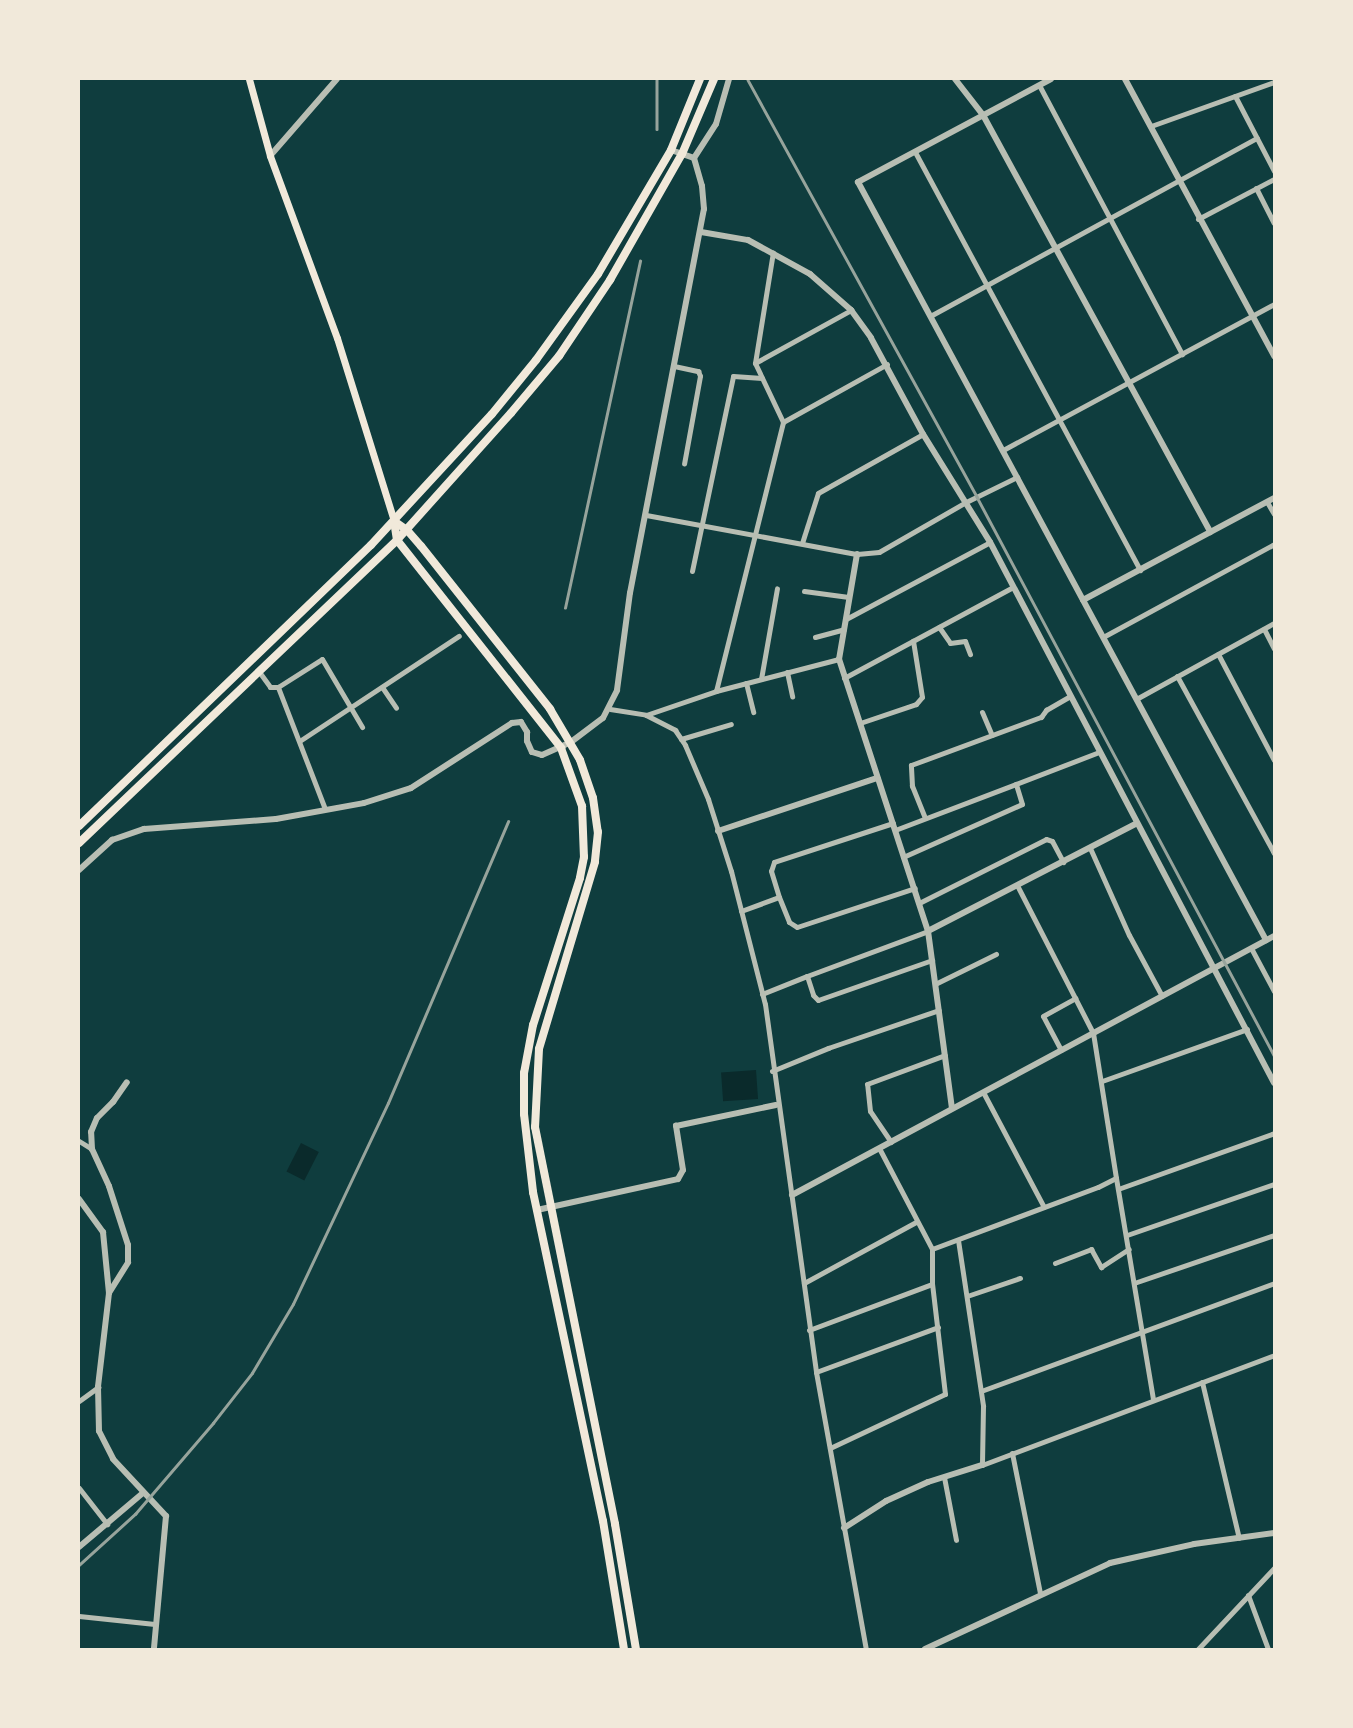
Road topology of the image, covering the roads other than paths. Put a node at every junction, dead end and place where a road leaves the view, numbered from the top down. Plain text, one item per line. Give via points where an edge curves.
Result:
1 (249, 79) edge
2 (337, 79) edge
3 (701, 79) edge
4 (713, 79) edge
5 (729, 79) edge
6 (955, 79) edge
7 (1051, 79) edge
8 (1125, 79) edge
9 (964, 82) edge
10 (1274, 82) edge
11 (1039, 85) junction
12 (1235, 96) junction
13 (983, 115) junction
14 (1151, 126) junction
15 (1257, 138) junction
16 (671, 150) junction
17 (915, 152) junction
18 (682, 154) junction
19 (270, 156) junction
20 (694, 159) junction
21 (1274, 171) edge
22 (1274, 179) edge
23 (1178, 180) junction
24 (1256, 188) junction
25 (1109, 217) junction
26 (1198, 219) junction
27 (1274, 223) edge
28 (701, 232) junction
29 (1055, 247) junction
30 (773, 251) junction
31 (986, 285) junction
32 (1274, 304) edge
33 (851, 310) junction
34 (932, 314) junction
35 (1252, 316) junction
36 (1182, 354) junction
37 (1274, 356) edge
38 (755, 363) junction
39 (887, 364) junction
40 (674, 366) junction
41 (762, 378) junction
42 (1128, 382) junction
43 (1058, 420) junction
44 (783, 422) junction
45 (923, 434) junction
46 (1003, 450) junction
47 (684, 464) dead end
48 (1017, 477) junction
49 (1274, 498) edge
50 (966, 502) junction
51 (1267, 502) junction
52 (1274, 514) edge
53 (646, 515) junction
54 (394, 521) junction
55 (700, 525) junction
56 (407, 530) junction
57 (1210, 532) junction
58 (753, 534) junction
59 (397, 540) junction
60 (989, 542) junction
61 (802, 544) junction
62 (1274, 544) edge
63 (857, 554) junction
64 (1140, 570) junction
65 (692, 571) dead end
66 (1013, 587) junction
67 (776, 588) dead end
68 (804, 591) dead end
69 (849, 597) junction
70 (1083, 600) junction
71 (846, 619) junction
72 (1274, 623) edge
73 (939, 627) junction
74 (844, 629) junction
75 (1264, 629) junction
76 (459, 636) dead end
77 (815, 636) dead end
78 (1103, 637) junction
79 (913, 641) junction
80 (1274, 649) edge
81 (970, 654) dead end
82 (1218, 654) junction
83 (839, 659) junction
84 (787, 672) junction
85 (260, 673) junction
86 (1177, 677) junction
87 (844, 678) junction
88 (761, 679) junction
89 (746, 683) junction
90 (278, 687) junction
91 (382, 687) junction
92 (716, 691) junction
93 (792, 696) dead end
94 (1070, 696) junction
95 (1138, 698) junction
96 (351, 708) junction
97 (396, 708) dead end
98 (610, 709) junction
99 (753, 712) dead end
100 (982, 712) dead end
101 (646, 715) junction
102 (860, 723) junction
103 (731, 724) dead end
104 (362, 727) dead end
105 (992, 735) junction
106 (681, 739) junction
107 (301, 740) dead end
108 (572, 743) junction
109 (561, 748) junction
110 (1272, 750) edge
111 (1099, 752) junction
112 (1274, 760) edge
113 (877, 778) junction
114 (1016, 784) junction
115 (324, 809) junction
116 (925, 818) junction
117 (1138, 823) junction
118 (79, 826) edge
119 (894, 826) junction
120 (718, 831) junction
121 (79, 843) edge
122 (1090, 848) junction
123 (1274, 853) edge
124 (903, 857) junction
125 (1062, 862) junction
126 (79, 870) edge
127 (1017, 885) junction
128 (915, 888) junction
129 (779, 897) junction
130 (919, 903) junction
131 (741, 911) junction
132 (928, 932) junction
133 (1274, 936) edge
134 (1266, 940) junction
135 (1251, 948) junction
136 (996, 954) dead end
137 (932, 960) junction
138 (1216, 967) junction
139 (807, 976) junction
140 (935, 984) junction
141 (1274, 991) edge
142 (762, 994) junction
143 (1162, 996) junction
144 (1075, 998) junction
145 (939, 1010) junction
146 (1247, 1029) junction
147 (1093, 1033) junction
148 (1061, 1050) junction
149 (945, 1055) junction
150 (772, 1071) junction
151 (1102, 1081) junction
152 (127, 1082) dead end
153 (1274, 1083) edge
154 (983, 1092) junction
155 (776, 1105) junction
156 (952, 1108) junction
157 (1274, 1133) edge
158 (79, 1141) edge
159 (891, 1142) junction
160 (879, 1148) junction
161 (92, 1149) junction
162 (1116, 1178) junction
163 (1274, 1184) edge
164 (1118, 1189) junction
165 (792, 1195) junction
166 (79, 1199) edge
167 (549, 1207) junction
168 (1044, 1207) junction
169 (537, 1210) junction
170 (916, 1222) junction
171 (1127, 1235) junction
172 (1274, 1235) edge
173 (958, 1240) junction
174 (932, 1249) junction
175 (1129, 1249) junction
176 (1055, 1264) dead end
177 (1020, 1278) dead end
178 (804, 1283) junction
179 (1134, 1283) junction
180 (1274, 1283) edge
181 (932, 1284) junction
182 (109, 1293) junction
183 (967, 1296) junction
184 (938, 1327) junction
185 (809, 1330) junction
186 (1142, 1331) junction
187 (1274, 1355) edge
188 (816, 1372) junction
189 (1202, 1382) junction
190 (98, 1387) junction
191 (981, 1391) junction
192 (1153, 1400) junction
193 (79, 1401) edge
194 (830, 1448) junction
195 (1012, 1453) junction
196 (982, 1465) junction
197 (944, 1477) junction
198 (79, 1488) edge
199 (143, 1493) junction
200 (107, 1524) junction
201 (844, 1528) junction
202 (1274, 1533) edge
203 (1239, 1538) junction
204 (956, 1540) dead end
205 (79, 1547) edge
206 (1274, 1568) edge
207 (1040, 1593) junction
208 (1248, 1595) junction
209 (79, 1616) edge
210 (155, 1624) junction
211 (154, 1649) edge
212 (624, 1649) edge
213 (636, 1649) edge
214 (866, 1649) edge
215 (925, 1649) edge
216 (1198, 1649) edge
217 (1268, 1649) edge

1 - 19 main road
2 - 19 street
3 - 16 highway
4 - 18 highway
5 - 20 street via 716,124
6 - 9 street
7 - 11 street
8 - 14 street
9 - 13 street
10 - 12 street
11 - 13 street
11 - 25 street
12 - 14 street
12 - 15 street
13 - 17 street
13 - 29 street
14 - 23 street
15 - 21 street
15 - 23 street
16 - 18 street
16 - 54 highway via 598,274 536,360
17 - 31 street
17 - 34 street via 858,182
18 - 20 street
18 - 56 highway via 610,280 559,356
19 - 54 main road via 337,338
20 - 28 street via 702,186
22 - 24 street
23 - 25 street
23 - 26 street
24 - 26 street
24 - 27 street
25 - 29 street
25 - 36 street
26 - 35 street
28 - 30 street via 748,240
28 - 40 street
29 - 31 street
29 - 42 street
30 - 33 street via 810,274
30 - 38 street
31 - 34 street
31 - 43 street
32 - 35 street
33 - 38 street
33 - 39 street
34 - 46 street
35 - 36 street
35 - 37 street
36 - 42 street
38 - 41 street
39 - 44 street
39 - 45 street
40 - 47 street via 698,371 700,376
40 - 53 street
41 - 44 street
41 - 55 street via 733,376
42 - 43 street
42 - 57 street
43 - 46 street
43 - 64 street
44 - 58 street
45 - 50 street
45 - 61 street via 818,493
46 - 48 street
48 - 50 street
48 - 70 street
49 - 51 street
50 - 60 street
50 - 63 street via 878,552
51 - 52 street
51 - 57 street
53 - 55 street
53 - 98 street
54 - 56 highway
54 - 59 highway
54 - 118 highway
55 - 58 street
55 - 65 street
56 - 59 highway
56 - 108 highway
57 - 64 street
58 - 61 street
58 - 92 street
59 - 85 highway
59 - 109 highway
60 - 66 street
60 - 71 street
61 - 63 street
62 - 78 street
63 - 69 street
64 - 70 street
66 - 73 street
66 - 94 street
67 - 88 street
68 - 69 street
69 - 71 street
70 - 78 street
71 - 74 street
72 - 75 street
73 - 79 street
73 - 81 street via 950,643 965,641
74 - 77 street
74 - 83 street
75 - 80 street
75 - 82 street
76 - 91 street
78 - 95 street
79 - 87 street
79 - 102 street via 922,697 916,704
82 - 86 street
82 - 110 street
83 - 84 street
83 - 87 street
84 - 88 street
84 - 93 street
85 - 90 street via 270,687
85 - 121 highway
86 - 95 street
86 - 123 street
87 - 102 street
88 - 89 street
89 - 92 street
89 - 99 street
90 - 96 street via 322,659
90 - 115 street
91 - 96 street
91 - 97 street
92 - 101 street
94 - 105 street via 1041,718
94 - 111 street
95 - 134 street
96 - 104 street
96 - 107 street
98 - 101 street
98 - 108 street
100 - 105 street
101 - 106 street via 670,727
102 - 113 street
103 - 106 street
105 - 116 street via 911,765 912,786
106 - 120 street
108 - 109 street
108 - 167 highway via 593,798 597,846 593,877 539,1049 535,1127
109 - 115 street via 549,754 532,752 521,722 512,723 394,795
109 - 169 highway via 580,796 584,857 571,913 533,1025 524,1073 526,1151
110 - 112 street
111 - 114 street
111 - 117 street
113 - 119 street
113 - 120 street
114 - 116 street
114 - 124 street via 1022,804
115 - 126 street via 276,819 144,829 112,840
116 - 119 street
117 - 122 street
117 - 138 street
119 - 124 street
119 - 129 street via 774,862 771,871
120 - 131 street
122 - 125 street
122 - 143 street
124 - 128 street
125 - 127 street
125 - 130 street via 1052,841 1046,839
127 - 132 street
127 - 144 street
128 - 129 street via 797,927 789,922
128 - 130 street
129 - 131 street
130 - 132 street
131 - 142 street
132 - 137 street
132 - 139 street
133 - 134 street
134 - 135 street
135 - 138 street
135 - 141 street
136 - 140 street
137 - 139 street via 818,1000
137 - 140 street
138 - 143 street
138 - 146 street
139 - 142 street
140 - 145 street
142 - 150 street
143 - 147 street
144 - 147 street
144 - 148 street via 1043,1016
145 - 149 street
145 - 150 street
146 - 151 street
146 - 153 street
147 - 148 street
147 - 151 street
148 - 154 street
149 - 156 street
149 - 159 street via 867,1084 870,1111
150 - 155 street
151 - 162 street
152 - 161 street via 97,1118
154 - 156 street
154 - 168 street
155 - 165 street
155 - 167 street via 676,1126 682,1170 678,1179
156 - 159 street
157 - 164 street
158 - 161 street
159 - 160 street
160 - 165 street
160 - 170 street
161 - 182 street via 128,1241 128,1262
162 - 164 street
162 - 168 street
163 - 171 street
164 - 171 street
165 - 178 street
166 - 182 street via 103,1232
167 - 169 street
167 - 213 highway via 615,1524
168 - 173 street
169 - 212 highway via 603,1521
170 - 174 street
170 - 178 street
171 - 175 street
172 - 179 street
173 - 174 street
173 - 183 street
174 - 181 street
175 - 176 street via 1101,1267 1091,1249
175 - 179 street
177 - 183 street
178 - 185 street
179 - 186 street
180 - 186 street
181 - 184 street
181 - 185 street
182 - 190 street
183 - 191 street
184 - 188 street
184 - 194 street via 945,1394
185 - 188 street
186 - 191 street
186 - 192 street
187 - 189 street
188 - 194 street
189 - 192 street
189 - 203 street
190 - 193 street
190 - 199 street via 104,1446
191 - 196 street
192 - 195 street
194 - 201 street
195 - 196 street
195 - 207 street
196 - 197 street
197 - 201 street via 886,1501
197 - 204 street
198 - 200 street
199 - 200 street
199 - 210 street via 166,1516
200 - 205 street
201 - 214 street
202 - 203 street
203 - 207 street via 1110,1563
206 - 208 street
207 - 215 street
208 - 216 street
208 - 217 street
209 - 210 street
210 - 211 street

